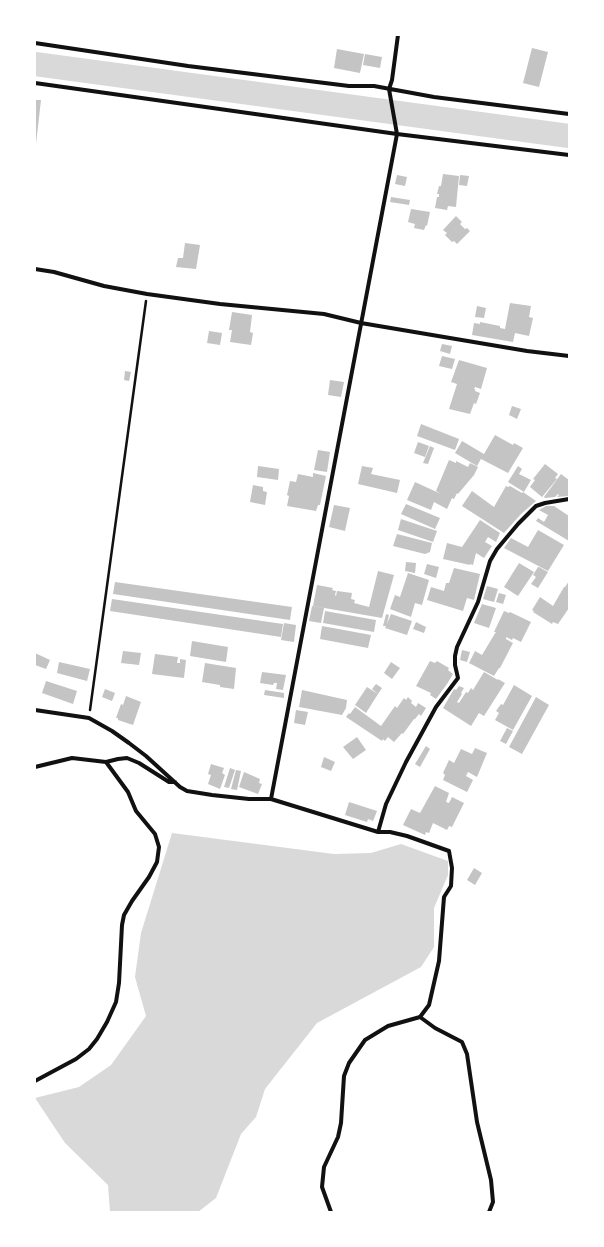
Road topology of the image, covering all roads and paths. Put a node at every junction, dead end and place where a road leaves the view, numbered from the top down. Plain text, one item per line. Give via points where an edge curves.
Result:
1 (398, 35) edge
2 (35, 43) edge
3 (35, 83) edge
4 (389, 89) junction
5 (569, 114) edge
6 (397, 134) junction
7 (569, 155) edge
8 (35, 269) edge
9 (146, 294) junction
10 (361, 323) junction
11 (569, 356) edge
12 (569, 499) edge
13 (35, 710) edge
14 (89, 718) junction
15 (106, 762) junction
16 (35, 767) edge
17 (176, 782) junction
18 (271, 799) junction
19 (378, 832) junction
20 (420, 1017) junction
21 (35, 1081) edge
22 (331, 1212) edge
23 (490, 1212) edge

1 - 4 street
2 - 4 street via 196,67
3 - 6 street
4 - 5 street
4 - 6 street
6 - 7 street
6 - 10 street
8 - 9 street
9 - 10 street via 324,314
9 - 14 path
10 - 11 street via 527,352
10 - 18 street
12 - 19 street via 536,506 497,549 490,561 478,602 457,647 455,665 458,678 436,707 406,762 386,804
13 - 14 street
14 - 17 street via 129,743
15 - 16 street via 72,758
15 - 17 street via 127,758 169,782
15 - 21 street via 128,792 136,811 155,834 159,847 157,862 124,915 117,996 107,1022 89,1049
17 - 18 street via 187,791 249,799
18 - 19 street
19 - 20 street via 407,836 449,851 452,868 451,886 444,896 439,961 429,1005
20 - 22 street via 388,1026 365,1040 349,1063 344,1076 338,1137 324,1167 322,1187
20 - 23 street via 462,1042 491,1180

